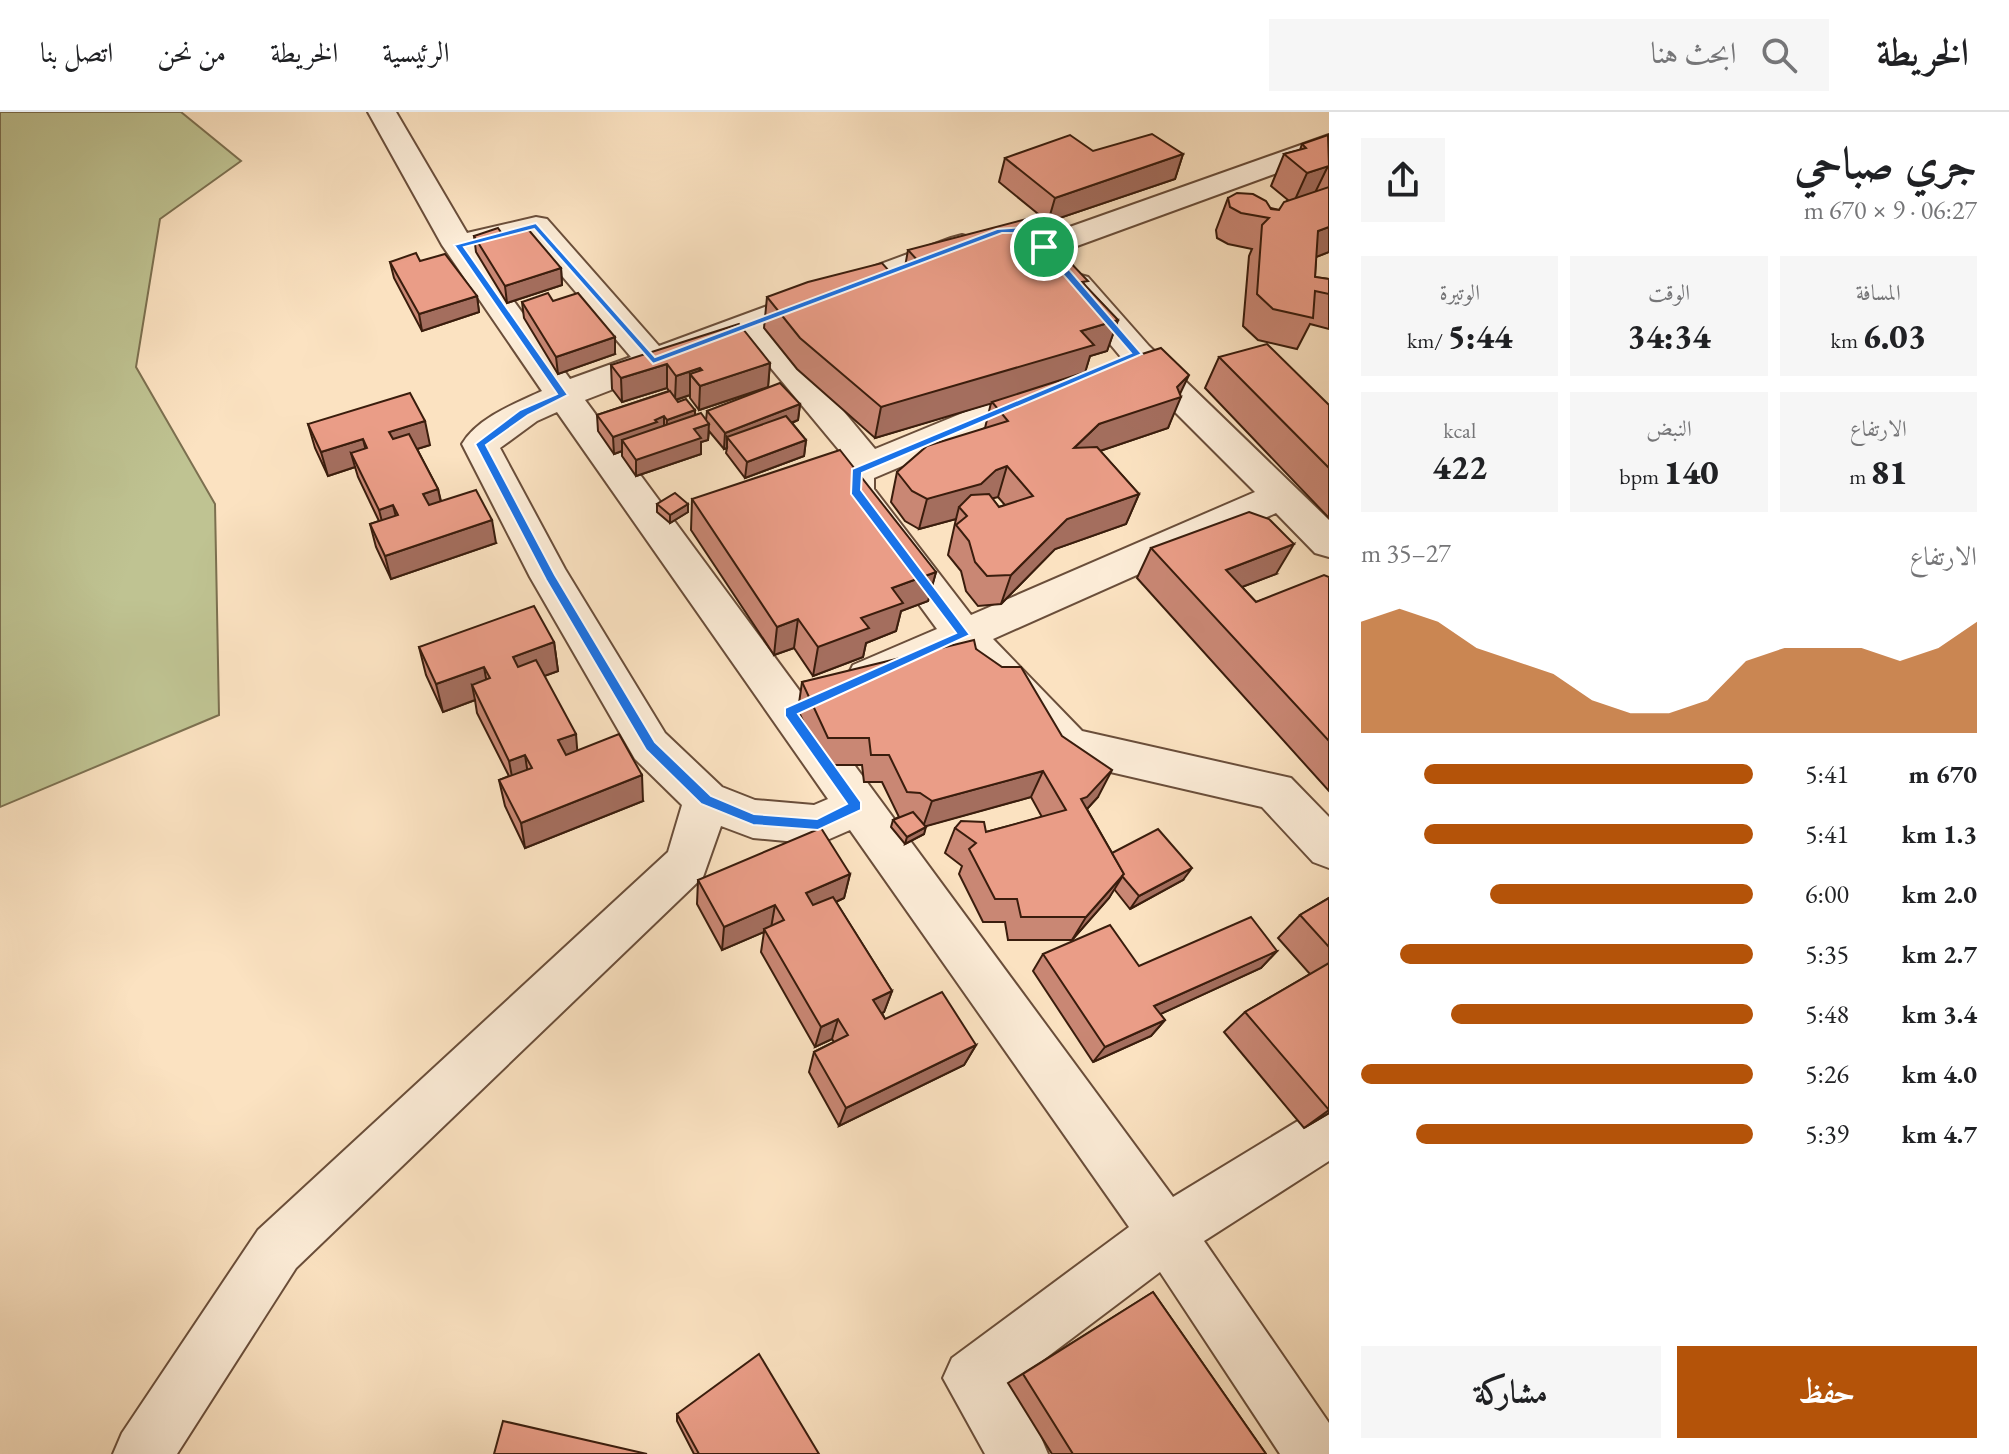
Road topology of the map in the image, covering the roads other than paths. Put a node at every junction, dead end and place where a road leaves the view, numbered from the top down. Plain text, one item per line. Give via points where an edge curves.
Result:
1 (382, 112) edge
2 (1329, 144) edge
3 (1019, 236) junction
4 (458, 245) junction
5 (752, 324) junction
6 (653, 361) junction
7 (1109, 366) junction
8 (563, 395) junction
9 (856, 471) junction
10 (1283, 495) junction
11 (1329, 543) edge
12 (964, 635) junction
13 (813, 701) junction
14 (706, 800) junction
15 (856, 806) junction
16 (1329, 848) edge
17 (1329, 1131) edge
18 (1166, 1233) junction
19 (143, 1454) edge
20 (1018, 1454) edge
21 (1315, 1454) edge

1 - 4 street
2 - 3 street
3 - 5 street
3 - 7 street
4 - 6 street via 536,226
4 - 8 street
5 - 6 street
5 - 9 street via 857,448
6 - 8 street
7 - 9 street
7 - 10 street
8 - 13 street
8 - 14 street via 524,413 480,444 550,577 650,746
9 - 12 street via 855,491
10 - 11 street
10 - 12 street
12 - 13 street
12 - 16 street via 1069,746 1275,791
13 - 15 street
14 - 15 street via 753,819 818,825
14 - 19 street via 687,863 277,1249
15 - 18 street
17 - 18 street
18 - 20 street via 972,1378
18 - 21 street

